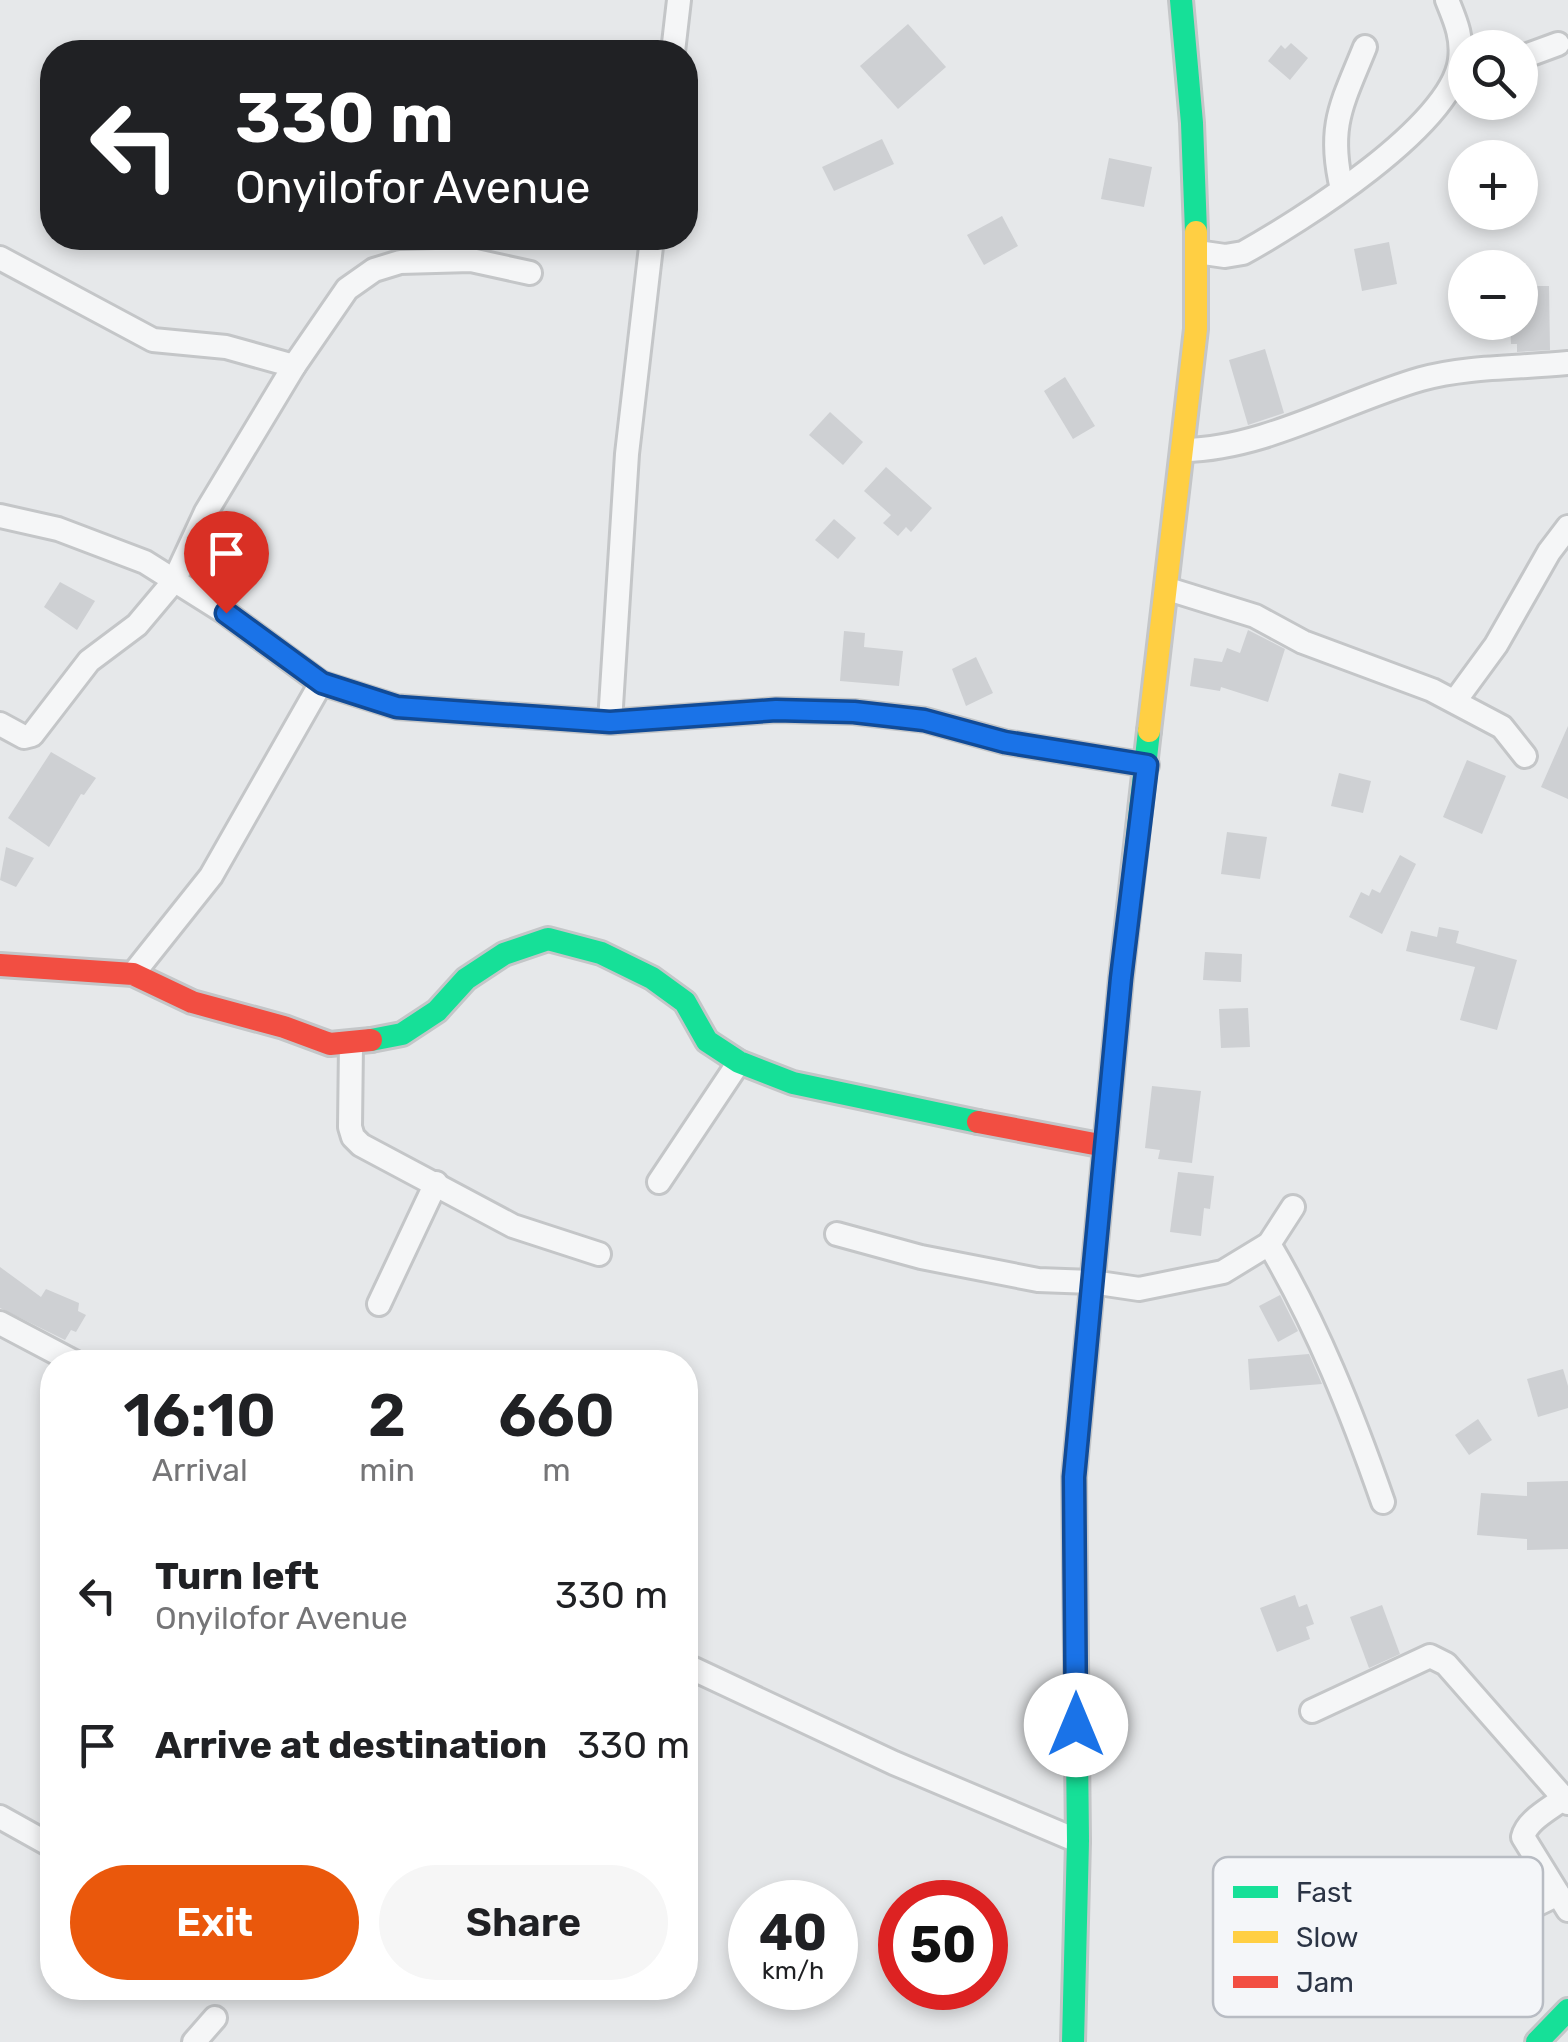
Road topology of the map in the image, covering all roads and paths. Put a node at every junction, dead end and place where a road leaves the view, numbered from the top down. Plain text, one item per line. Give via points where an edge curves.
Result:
1 (679, 0) edge
2 (1180, 0) edge
3 (1447, 0) edge
4 (1459, 30) edge
5 (674, 40) edge
6 (1558, 44) dead end
7 (1366, 47) dead end
8 (1538, 51) edge
9 (1448, 93) edge
10 (1342, 189) junction
11 (651, 250) edge
12 (1197, 252) junction
13 (0, 258) edge
14 (530, 273) dead end
15 (1568, 363) edge
16 (294, 366) junction
17 (1184, 450) junction
18 (0, 516) edge
19 (1568, 527) edge
20 (174, 580) junction
21 (1168, 588) junction
22 (322, 683) junction
23 (1455, 701) junction
24 (610, 722) junction
25 (0, 724) edge
26 (1524, 756) dead end
27 (1147, 765) junction
28 (0, 965) edge
29 (132, 974) junction
30 (351, 1044) junction
31 (739, 1062) junction
32 (1105, 1146) junction
33 (659, 1182) dead end
34 (436, 1183) junction
35 (1293, 1207) dead end
36 (837, 1234) dead end
37 (1269, 1244) junction
38 (599, 1254) dead end
39 (1092, 1282) junction
40 (380, 1304) dead end
41 (0, 1322) edge
42 (52, 1350) edge
43 (1383, 1502) dead end
44 (698, 1671) edge
45 (1312, 1711) dead end
46 (1566, 1801) edge
47 (0, 1817) edge
48 (40, 1839) edge
49 (1078, 1841) junction
50 (1535, 1857) edge
51 (1543, 1870) edge
52 (1563, 1902) edge
53 (1568, 2010) edge
54 (214, 2018) dead end
55 (194, 2042) edge
56 (1073, 2042) edge
57 (1537, 2042) edge

1 - 5 street
2 - 12 main road
3 - 4 street
6 - 8 street
7 - 10 street via 1335,130
9 - 10 street via 1391,155
10 - 12 street via 1243,253
11 - 24 street via 627,454
12 - 17 main road
13 - 16 street via 153,340 226,348
14 - 16 street via 471,260 400,262 374,270 347,289
15 - 17 street via 1422,378 1258,437 1214,450
16 - 20 street via 206,512
17 - 21 main road
18 - 20 street via 58,528
19 - 23 street
20 - 22 street
20 - 25 street via 137,625 89,661 32,735
21 - 23 street via 1255,616 1302,642
21 - 27 main road
22 - 24 street via 397,707
22 - 29 street via 211,876
23 - 26 street via 1502,727
24 - 27 street via 776,710 854,712
27 - 32 main road
28 - 29 main road
29 - 30 main road via 192,1002 330,1044
30 - 31 main road via 402,1034 478,970 548,939 601,953 652,978 686,1002 707,1041
30 - 34 street via 353,1138
31 - 32 main road via 794,1083
31 - 33 street
32 - 39 main road
34 - 38 street via 513,1226
34 - 40 street
35 - 37 street
36 - 39 street via 1038,1280
37 - 39 street via 1223,1272 1138,1289
37 - 43 street via 1301,1298
39 - 49 main road via 1074,1477
41 - 42 street
44 - 49 street
45 - 46 street via 1430,1656 1446,1664
46 - 50 street via 1523,1831
47 - 48 street
49 - 56 main road
51 - 52 street
53 - 57 main road
54 - 55 street

